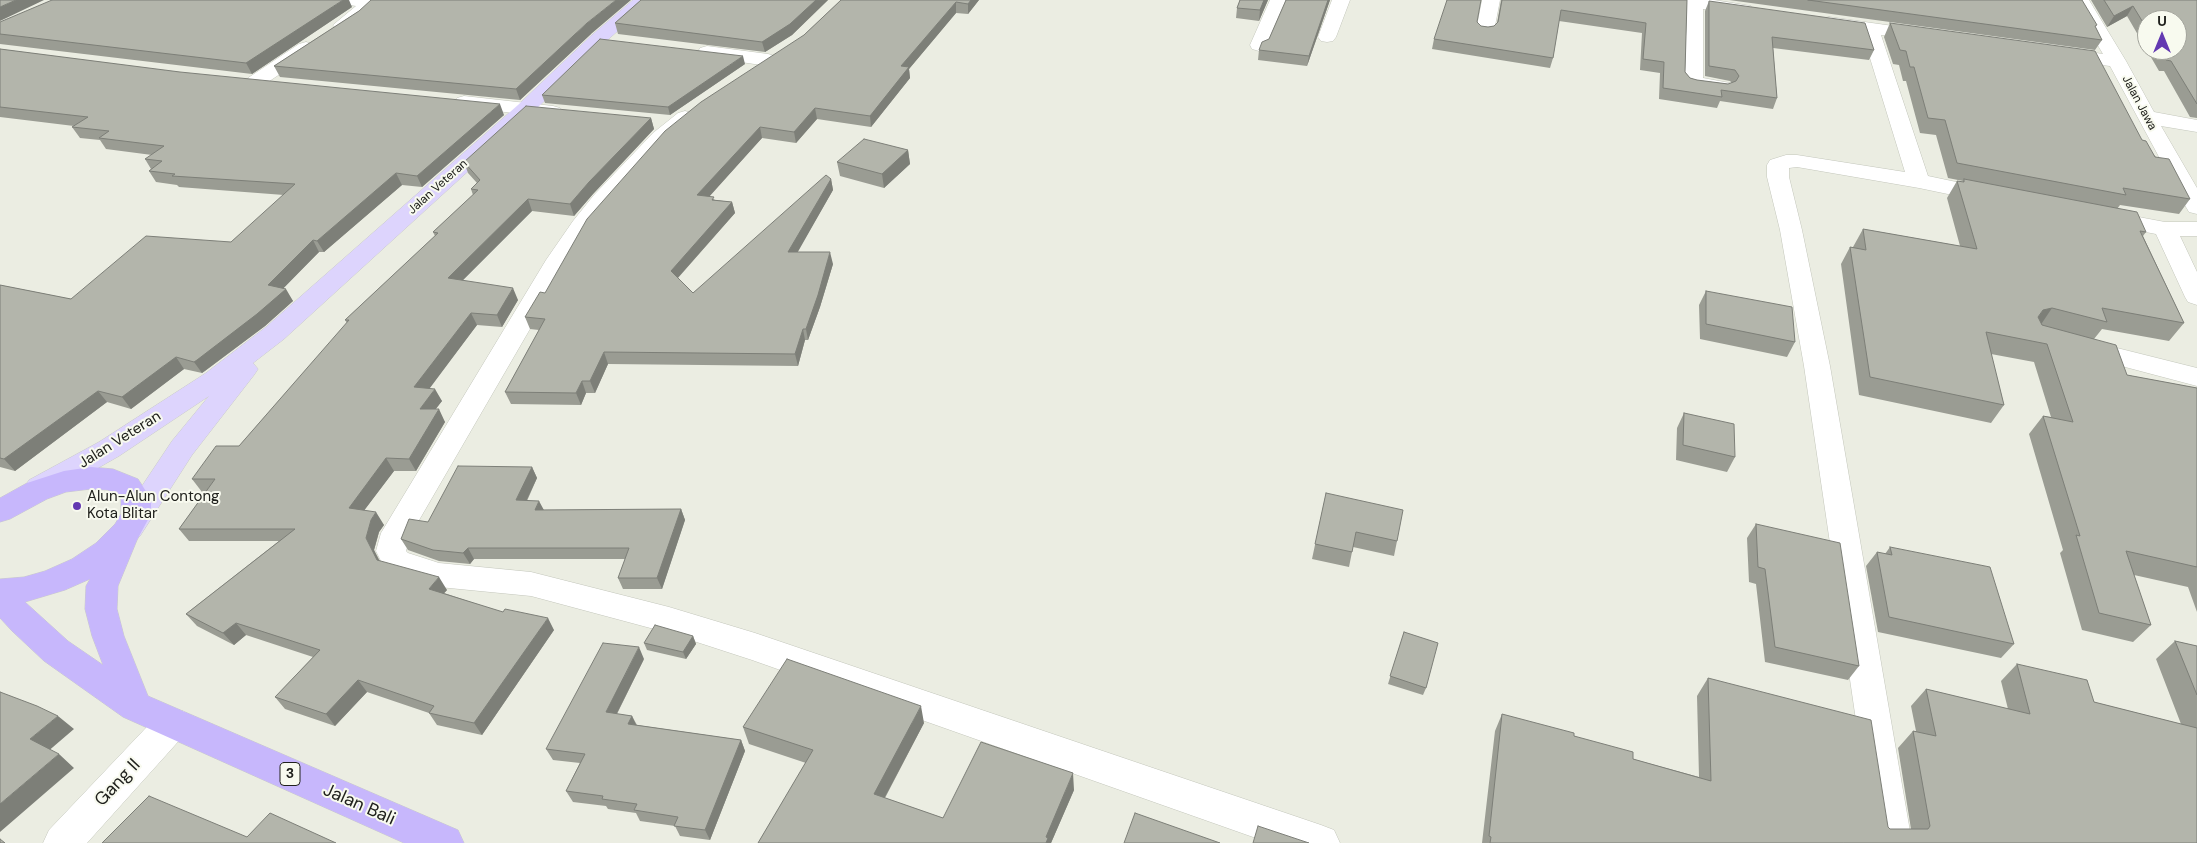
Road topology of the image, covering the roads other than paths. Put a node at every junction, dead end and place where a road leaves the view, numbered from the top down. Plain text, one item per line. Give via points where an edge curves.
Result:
1 (350, 0) edge
2 (644, 0) edge
3 (1279, 0) edge
4 (1341, 0) edge
5 (1491, 0) edge
6 (2080, 0) edge
7 (1687, 1) edge
8 (1762, 12) edge
9 (1811, 20) edge
10 (1870, 28) junction
11 (1486, 31) edge
12 (1327, 37) dead end
13 (1939, 38) edge
14 (1259, 45) edge
15 (789, 47) edge
16 (692, 50) edge
17 (2048, 52) edge
18 (759, 58) junction
19 (2118, 61) junction
20 (235, 80) edge
21 (736, 81) edge
22 (255, 82) junction
23 (284, 85) edge
24 (1723, 88) edge
25 (448, 101) edge
26 (704, 102) edge
27 (525, 108) junction
28 (574, 114) edge
29 (2146, 117) junction
30 (2197, 126) edge
31 (1919, 181) junction
32 (2016, 200) edge
33 (2197, 207) edge
34 (2081, 213) edge
35 (2166, 229) junction
36 (2197, 229) edge
37 (2197, 298) edge
38 (275, 333) junction
39 (2058, 341) edge
40 (2197, 377) edge
41 (3, 509) edge
42 (126, 532) junction
43 (0, 594) edge
44 (135, 706) junction
45 (173, 723) junction
46 (62, 843) edge
47 (445, 843) edge
48 (1321, 843) edge
49 (1892, 843) edge

1 - 22 street via 370,4 357,16
2 - 27 main road, Jalan Veteran via 608,40
3 - 14 street
4 - 12 street
5 - 11 street
6 - 19 street, Jalan Jawa
7 - 8 street
7 - 24 street via 1693,83
9 - 10 street
10 - 13 street
10 - 31 street
15 - 18 street
16 - 18 street
17 - 19 street
18 - 21 street
19 - 29 street, Jalan Jawa
20 - 22 street
22 - 23 street
25 - 27 street
26 - 48 street via 664,123 660,137 580,226 396,533 391,551 396,562 440,575 531,584 755,646
27 - 28 street
27 - 38 main road, Jalan Veteran
29 - 30 street
29 - 33 street, Jalan Jawa
31 - 32 street
31 - 49 street via 1798,161 1778,165 1817,366
34 - 35 street
35 - 36 street
35 - 37 street
38 - 41 main road, Jalan Veteran via 215,379 118,444
38 - 42 main road, Jalan Veteran via 182,448
39 - 40 street
41 - 42 highway, 3 via 37,491 64,482 91,478 112,480 128,487 136,499 136,514
42 - 43 highway, 3 via 83,568 32,588
42 - 44 highway, 3 via 102,586 101,608 108,636
43 - 44 highway, 3 via 23,622 56,651
44 - 45 highway, Jalan Bali / 3
45 - 46 street, Gang II
45 - 47 highway, Jalan Bali / 3

